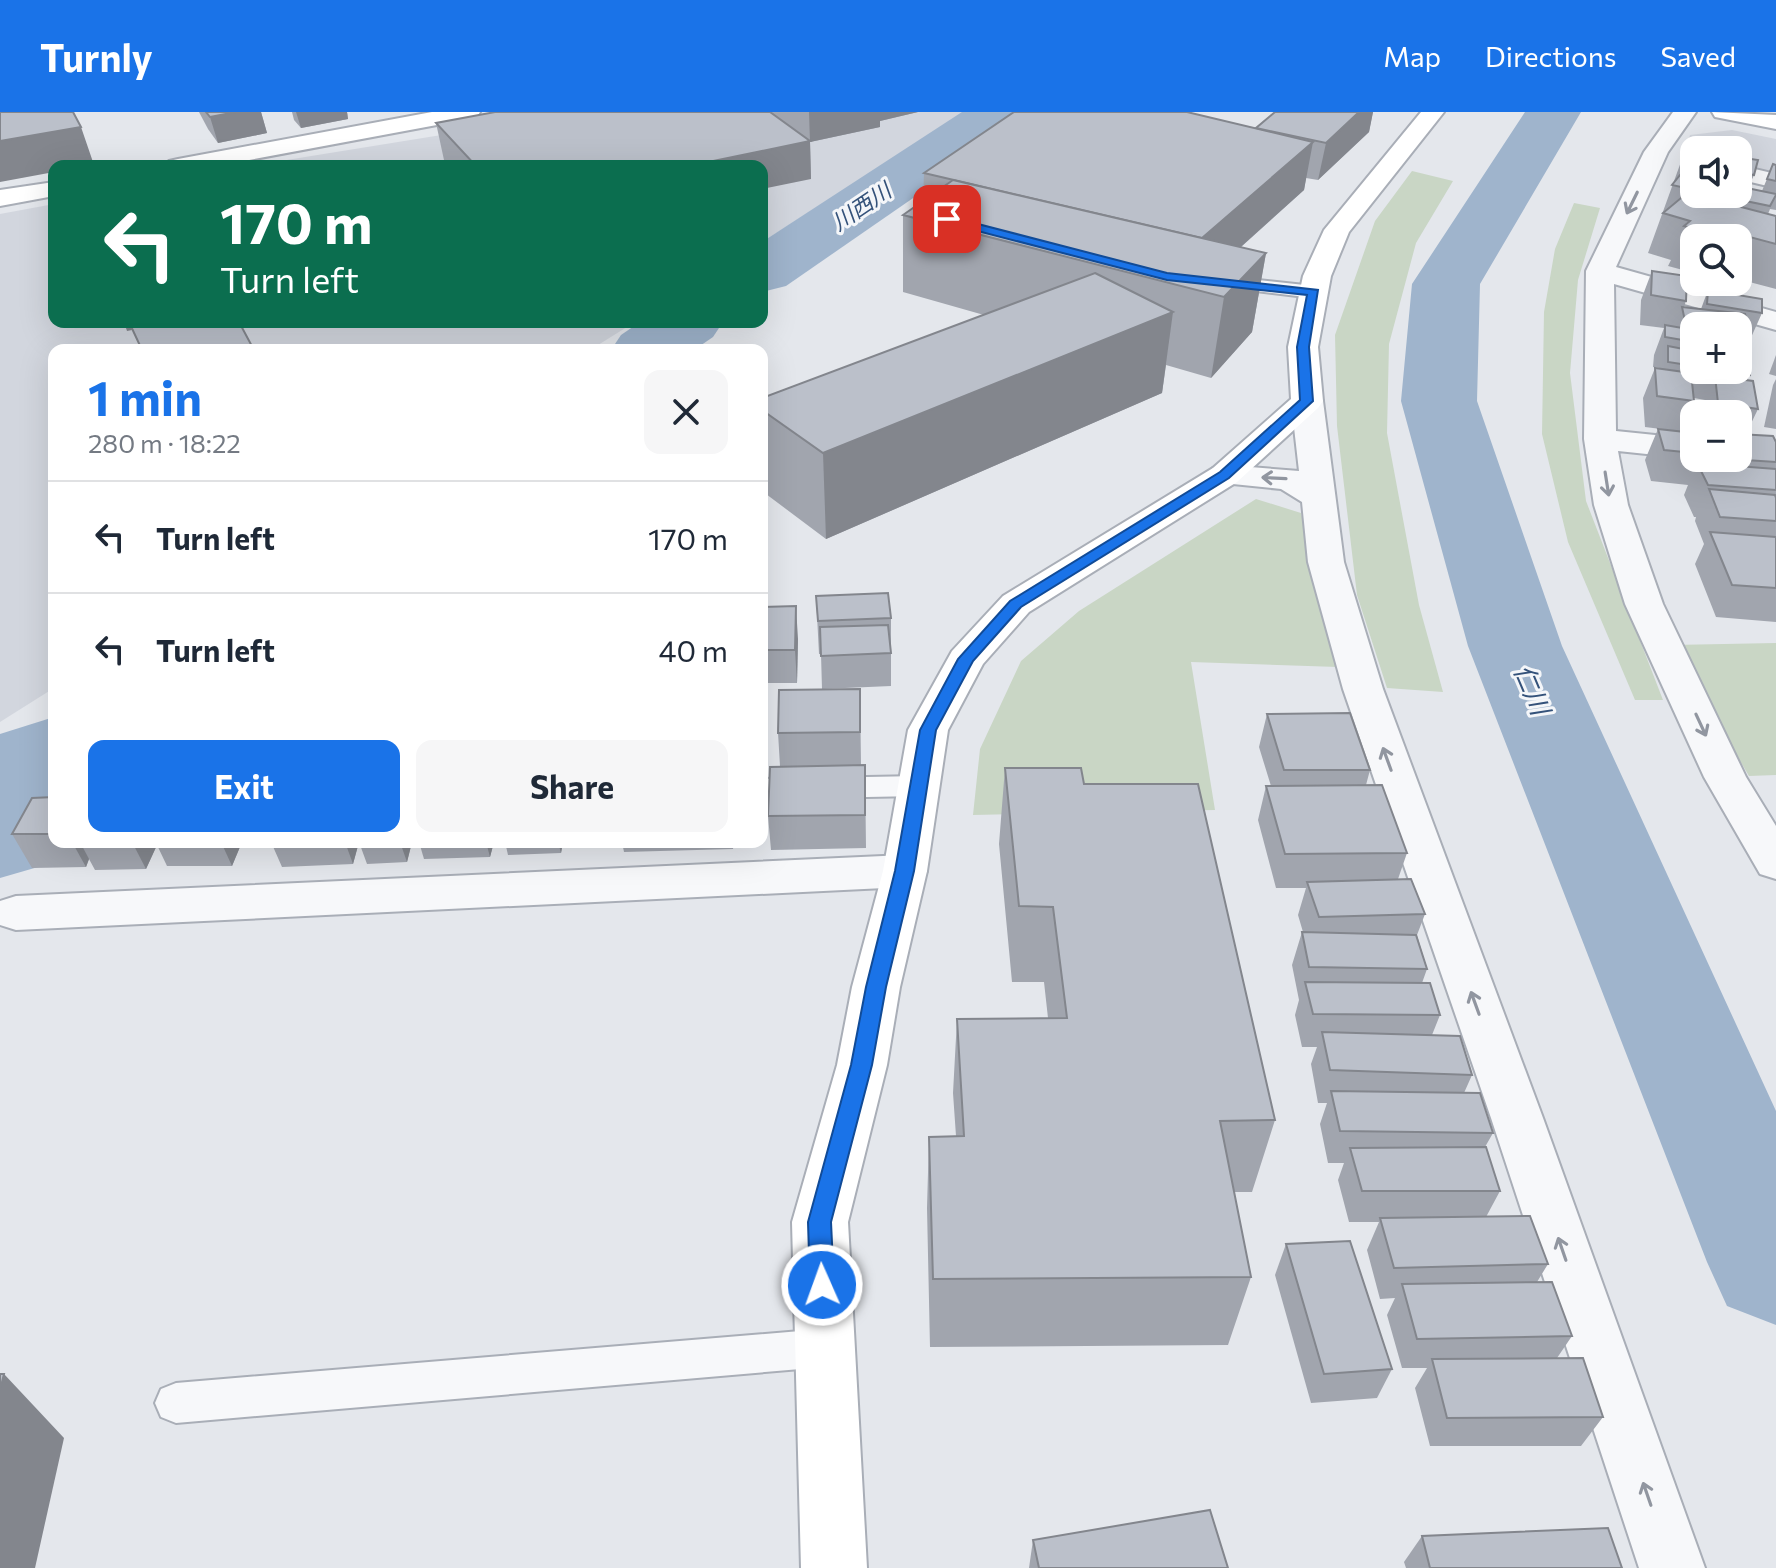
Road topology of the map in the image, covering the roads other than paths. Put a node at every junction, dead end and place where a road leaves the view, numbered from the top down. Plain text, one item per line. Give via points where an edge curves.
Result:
1 (469, 112) edge
2 (1433, 112) edge
3 (1685, 112) edge
4 (1723, 112) edge
5 (1776, 122) edge
6 (210, 160) edge
7 (1752, 175) edge
8 (1776, 181) edge
9 (48, 190) edge
10 (0, 198) edge
11 (1600, 271) junction
12 (1196, 279) edge
13 (1314, 292) junction
14 (1776, 321) edge
15 (1307, 401) junction
16 (1600, 439) junction
17 (1680, 448) edge
18 (1225, 475) junction
19 (1318, 497) junction
20 (919, 786) junction
21 (768, 789) edge
22 (1776, 863) edge
23 (905, 871) junction
24 (16, 913) dead end
25 (824, 1348) junction
26 (176, 1403) dead end
27 (834, 1568) edge
28 (1672, 1568) edge

1 - 6 street
2 - 13 street via 1337,230
3 -> 11 street via 1669,155
4 - 5 street
7 - 8 street
9 - 10 street
11 - 14 street
11 - 16 street
12 - 13 lane
13 - 15 street via 1303,347
15 - 18 street
15 - 19 street
16 - 17 street
16 -> 22 street via 1611,505 1644,604 1725,777
19 -> 18 street via 1289,479
18 - 20 street via 1016,604 959,671 928,730
28 -> 19 street via 1363,689 1326,562
20 - 21 lane
20 - 23 street
23 - 24 street
23 - 25 street via 820,1222
25 - 26 lane
25 - 27 street

